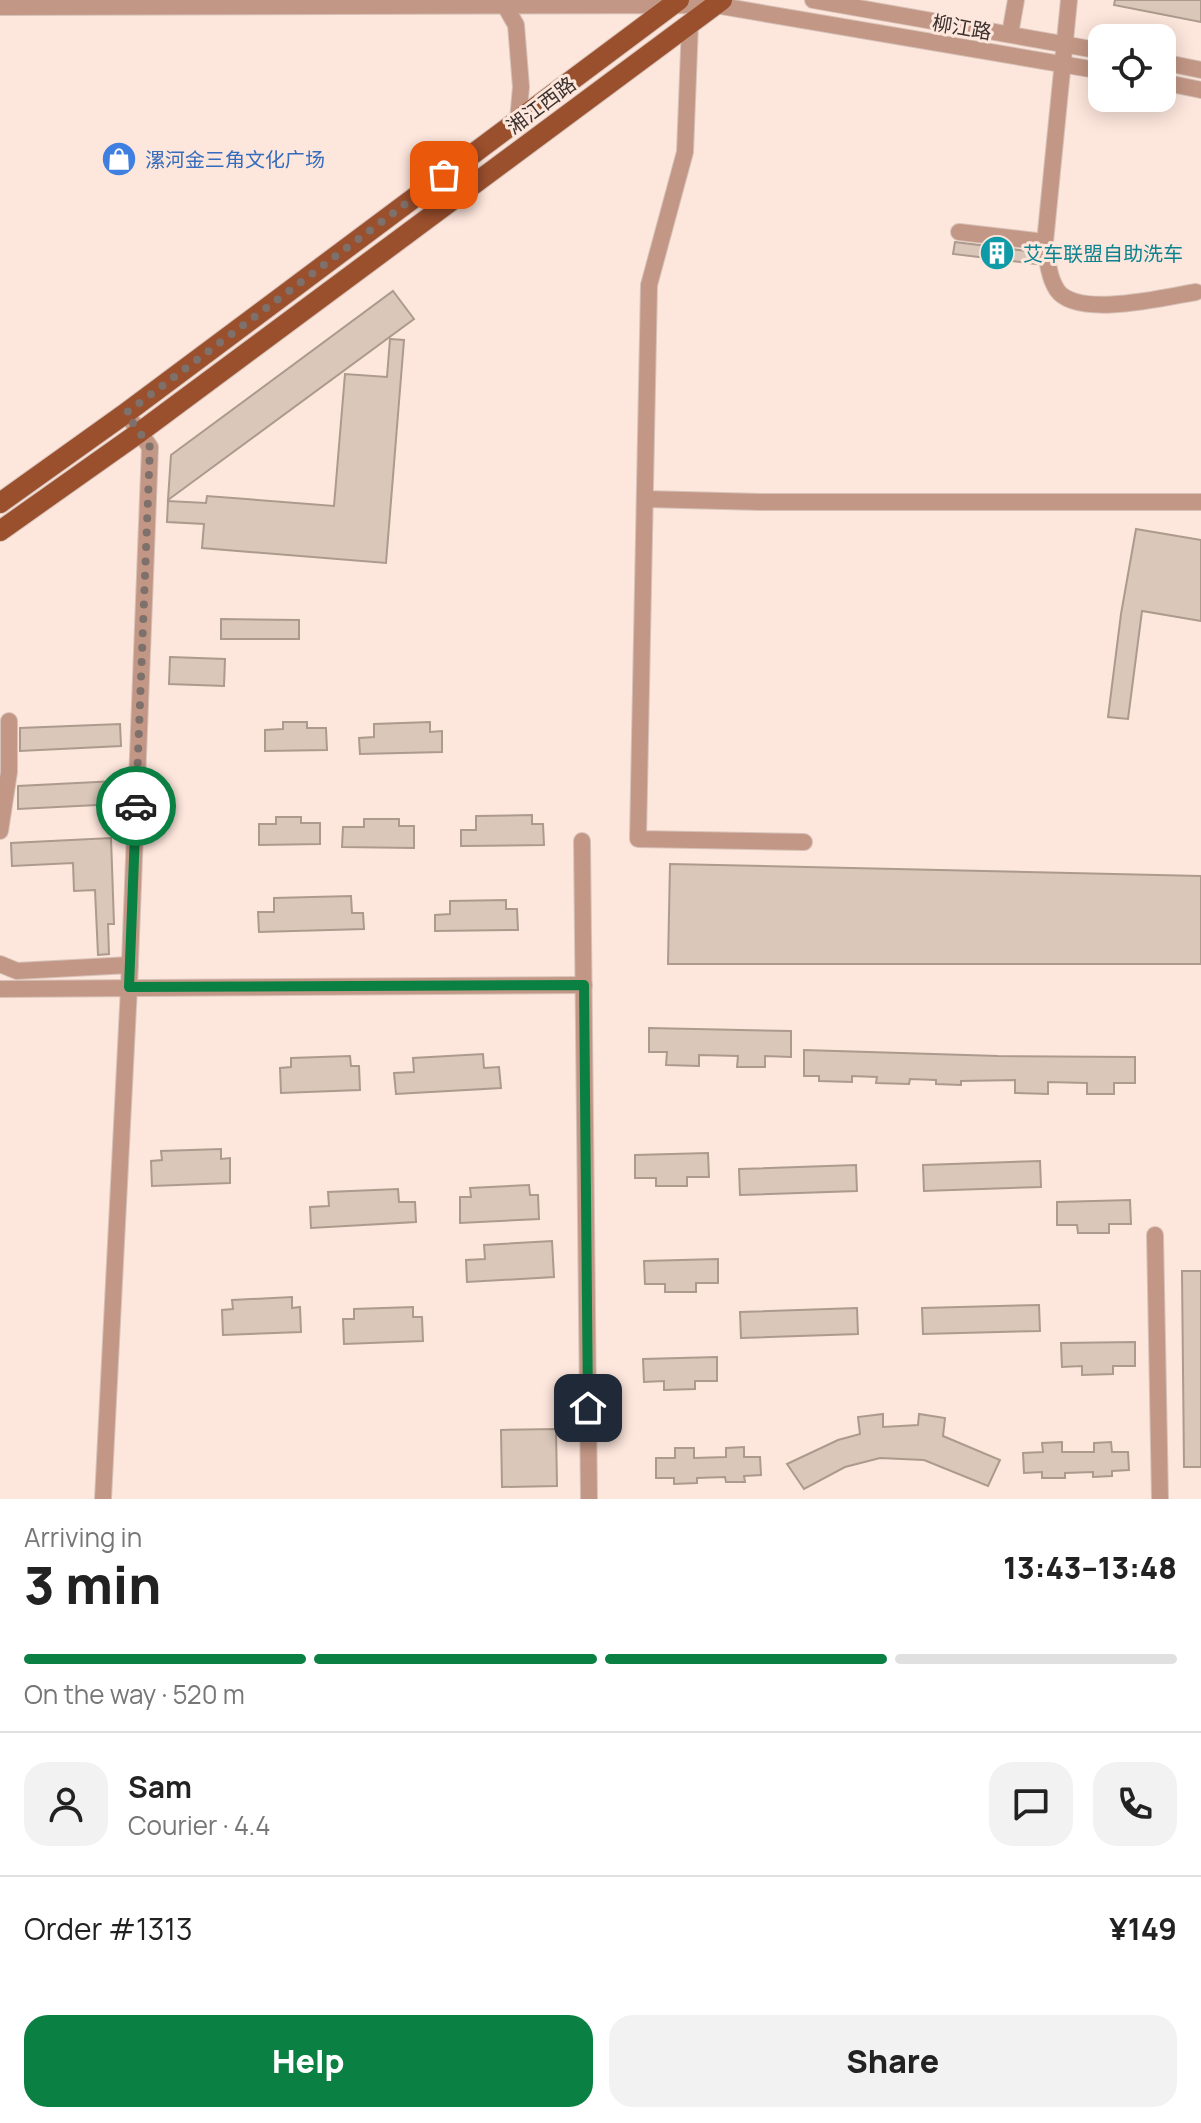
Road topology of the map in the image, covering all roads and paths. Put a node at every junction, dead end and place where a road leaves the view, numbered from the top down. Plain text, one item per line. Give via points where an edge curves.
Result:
1 (813, 0) edge
2 (883, 0) edge
3 (1016, 0) edge
4 (1069, 0) edge
5 (676, 2) edge
6 (719, 2) edge
7 (504, 4) junction
8 (0, 7) edge
9 (894, 14) junction
10 (690, 24) junction
11 (1010, 34) junction
12 (1065, 44) junction
13 (1088, 48) edge
14 (1063, 64) junction
15 (1176, 65) edge
16 (1088, 68) edge
17 (1201, 70) edge
18 (1176, 85) edge
19 (1201, 90) edge
20 (518, 120) junction
21 (959, 232) dead end
22 (1045, 242) junction
23 (1196, 292) dead end
24 (126, 413) junction
25 (140, 432) junction
26 (645, 499) junction
27 (1201, 502) edge
28 (0, 503) edge
29 (0, 531) edge
30 (9, 721) dead end
31 (0, 831) edge
32 (582, 841) dead end
33 (804, 842) dead end
34 (0, 964) edge
35 (130, 965) junction
36 (584, 985) junction
37 (129, 987) junction
38 (0, 989) edge
39 (1155, 1235) dead end
40 (103, 1499) edge
41 (589, 1499) edge
42 (1160, 1499) edge

1 - 9 street, 柳江路
2 - 9 street
3 - 11 street
4 - 12 street
5 - 6 street, 柳江路
5 - 7 street, 柳江路
5 - 20 main road, 湘江西路
6 - 10 main road, 湘江西路
6 - 14 street, 柳江路
7 - 8 street, 柳江路
7 - 20 street via 516,25
9 - 11 street, 柳江路
10 - 25 main road, 湘江西路
10 - 26 street via 685,152 649,285
11 - 12 street, 柳江路
12 - 13 street, 柳江路
12 - 14 street
14 - 16 street, 柳江路
14 - 22 street
15 - 17 street
18 - 19 street
20 - 24 main road, 湘江西路
21 - 22 street
22 - 23 street via 1056,289 1074,302 1126,303
24 - 25 street
24 - 28 main road, 湘江西路
25 - 29 main road, 湘江西路
25 - 35 street via 150,447
26 - 27 street
26 - 33 street via 638,839
30 - 31 street via 9,772
32 - 36 street
34 - 35 street via 17,971
35 - 37 street
36 - 37 street
36 - 41 street
37 - 38 street
37 - 40 street
39 - 42 street

